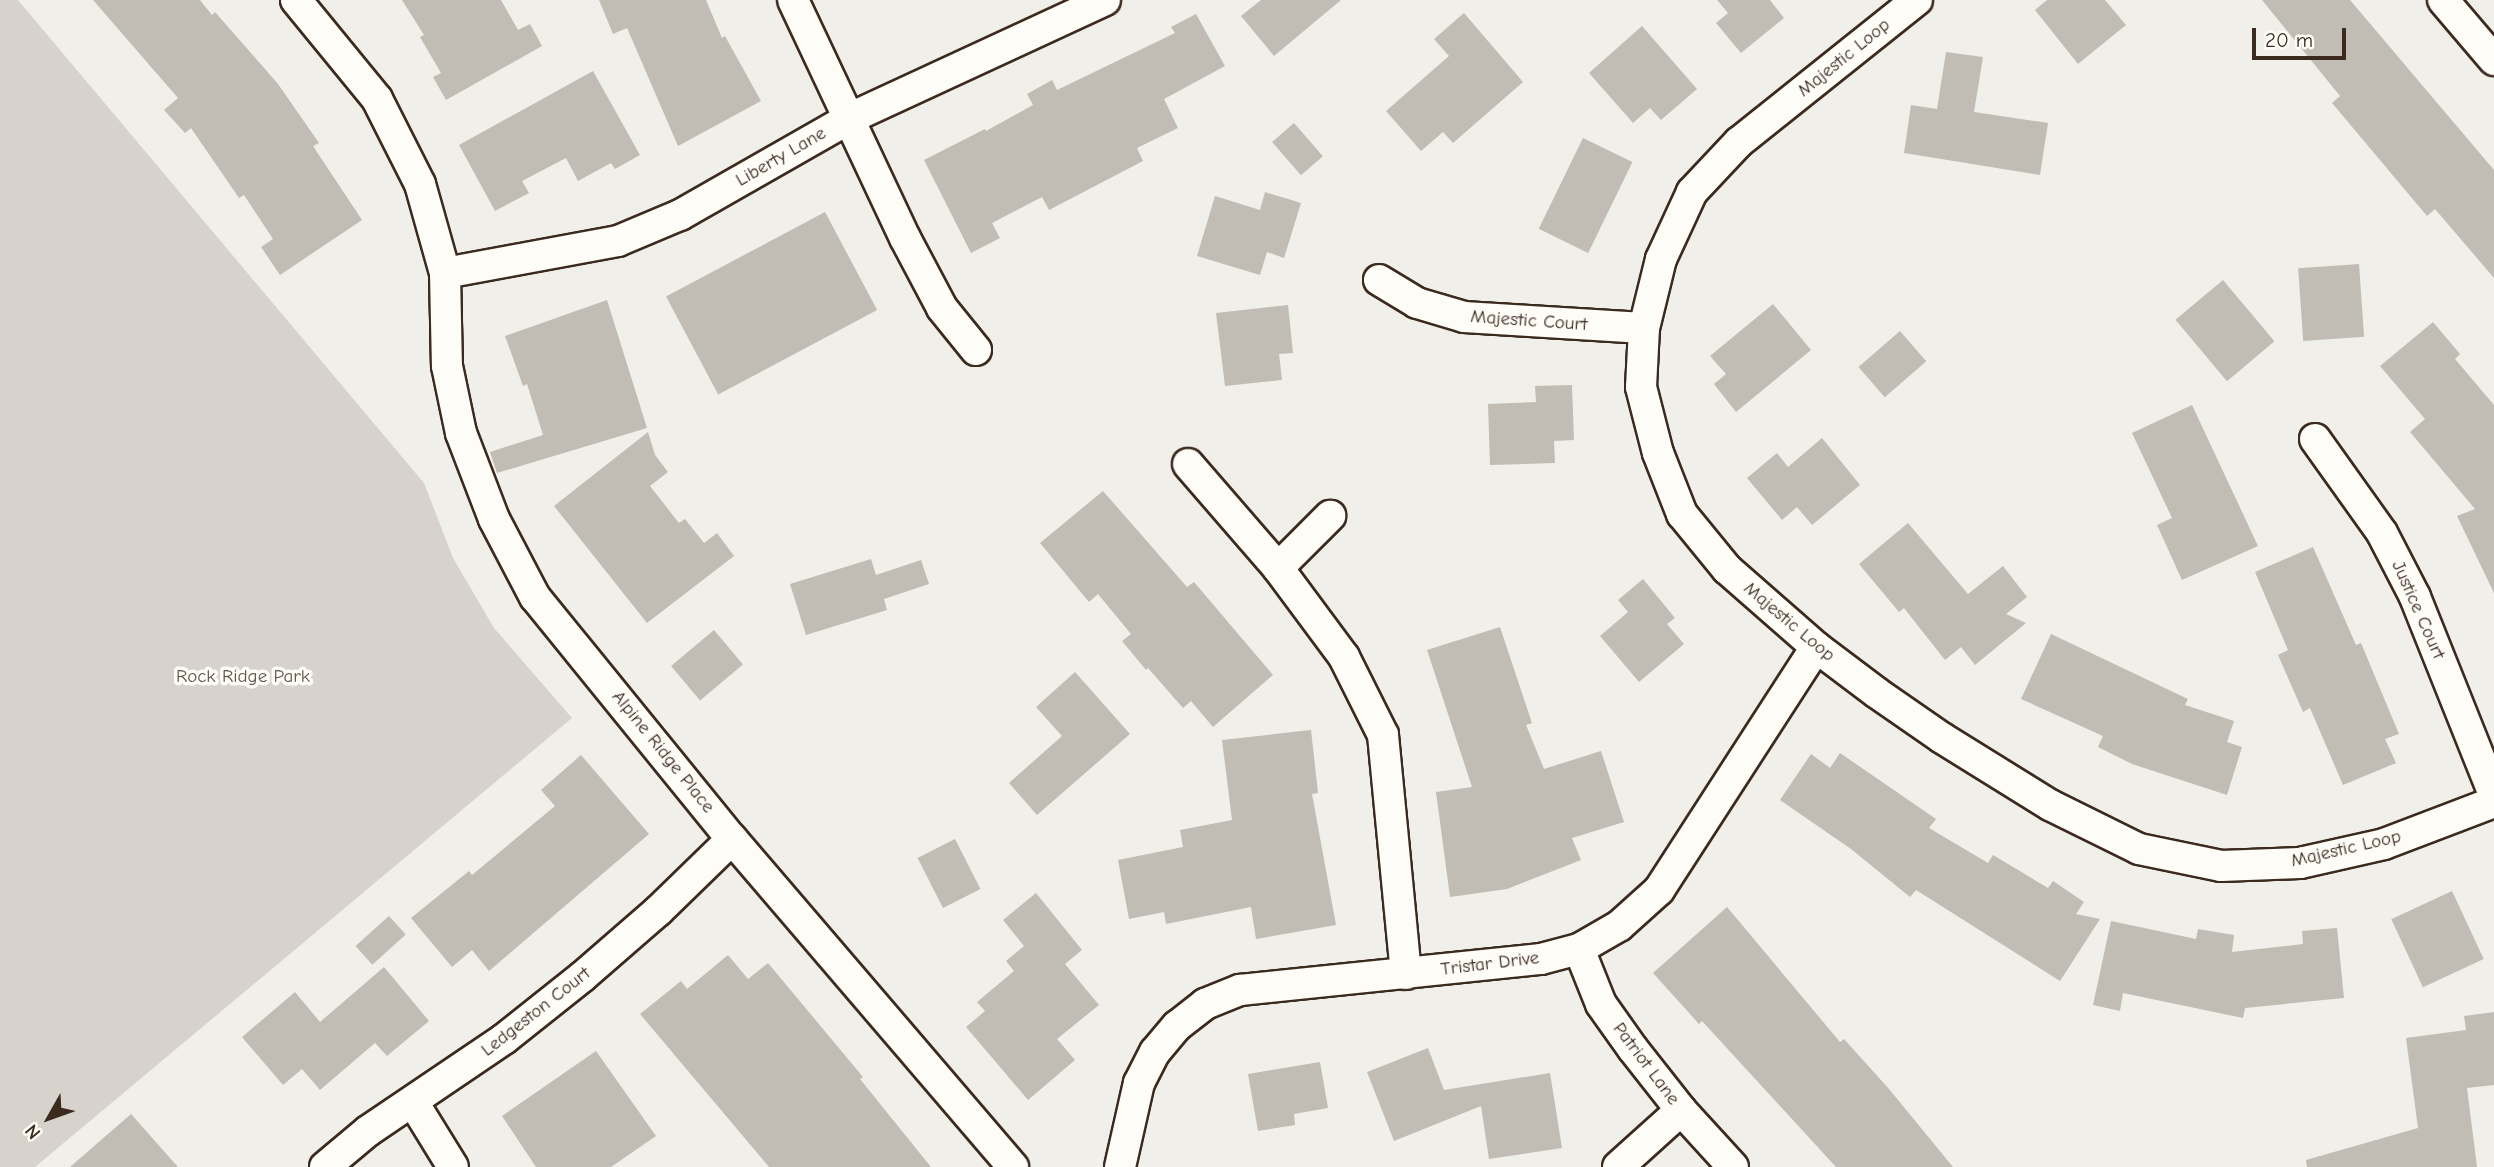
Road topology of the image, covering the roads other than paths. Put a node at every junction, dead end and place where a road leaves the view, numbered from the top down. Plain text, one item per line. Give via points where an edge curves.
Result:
1 (296, 0) edge
2 (793, 0) edge
3 (1105, 0) edge
4 (1917, 0) edge
5 (2443, 0) edge
6 (2494, 60) edge
7 (848, 119) junction
8 (445, 273) junction
9 (1379, 280) dead end
10 (1644, 328) junction
11 (976, 350) dead end
12 (2315, 439) dead end
13 (1188, 464) dead end
14 (1330, 516) dead end
15 (1278, 568) junction
16 (1816, 647) junction
17 (2494, 795) edge
18 (2494, 802) edge
19 (732, 839) junction
20 (1579, 949) junction
21 (1406, 974) junction
22 (413, 1102) junction
23 (1681, 1110) junction
24 (325, 1167) edge
25 (453, 1167) edge
26 (1013, 1167) edge
27 (1120, 1167) edge
28 (1618, 1167) edge
29 (1733, 1167) edge

1 - 8 street, Alpine Ridge Place via 377,99 420,184
2 - 7 street
3 - 7 street, Liberty Lane
4 - 10 street, Majestic Loop via 1739,142 1692,192 1661,259
5 - 6 street
7 - 8 street, Liberty Lane via 680,215 618,242
7 - 11 street via 942,308
8 - 19 street, Alpine Ridge Place via 447,366 461,433 494,519 536,597
9 - 10 street, Majestic Court via 1418,303 1464,317
10 - 16 street, Majestic Loop via 1641,387 1658,453 1682,514 1727,569
12 - 17 street, Justice Court via 2382,533 2415,597
13 - 15 street
14 - 15 street
15 - 21 street via 1343,657 1383,735
16 - 18 street, Majestic Loop via 1942,738 2050,805 2139,849 2221,866 2300,863 2384,844
16 - 20 street, Tristar Drive via 1659,890 1619,926
19 - 22 street, Ledgeston Court via 582,978 504,1040
19 - 26 street, Alpine Ridge Place
20 - 21 street, Tristar Drive via 1541,959
20 - 23 street, Patriot Lane via 1601,1004
21 - 27 street, Tristar Drive via 1240,990 1205,1004 1154,1052 1139,1083
22 - 24 street, Ledgeston Court
22 - 25 street
23 - 28 street
23 - 29 street, Patriot Lane

